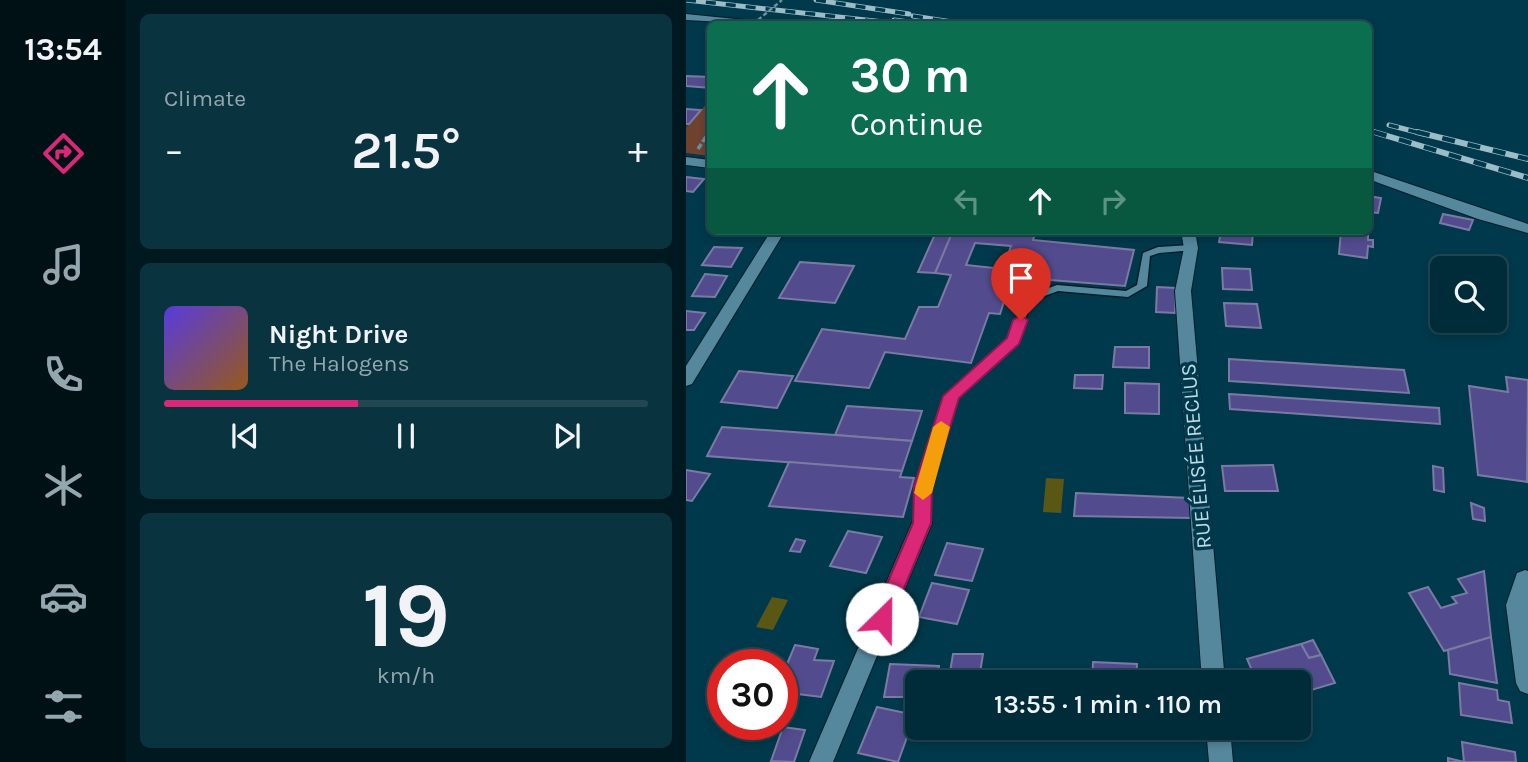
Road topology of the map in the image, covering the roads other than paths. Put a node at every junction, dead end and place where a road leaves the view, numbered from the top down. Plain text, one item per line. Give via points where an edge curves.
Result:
1 (686, 17) edge
2 (743, 21) edge
3 (686, 161) edge
4 (707, 164) edge
5 (1372, 175) edge
6 (1528, 229) edge
7 (775, 235) edge
8 (1189, 240) edge
9 (692, 362) edge
10 (686, 380) edge
11 (922, 523) joint
12 (1525, 579) dead end
13 (1213, 670) edge
14 (1528, 683) edge
15 (1219, 740) edge
16 (821, 762) edge
17 (1221, 762) edge

1 - 2 street
3 - 4 street
5 - 6 street
7 - 9 street
8 - 11 lane via 1146,255 1142,286 1128,294 1057,288 1027,299 1014,340 951,396 923,486
8 - 13 street, RUE ÉLISÉE RECLUS via 1182,291
9 - 10 street
11 - 16 street
12 - 14 street via 1517,605
15 - 17 street

